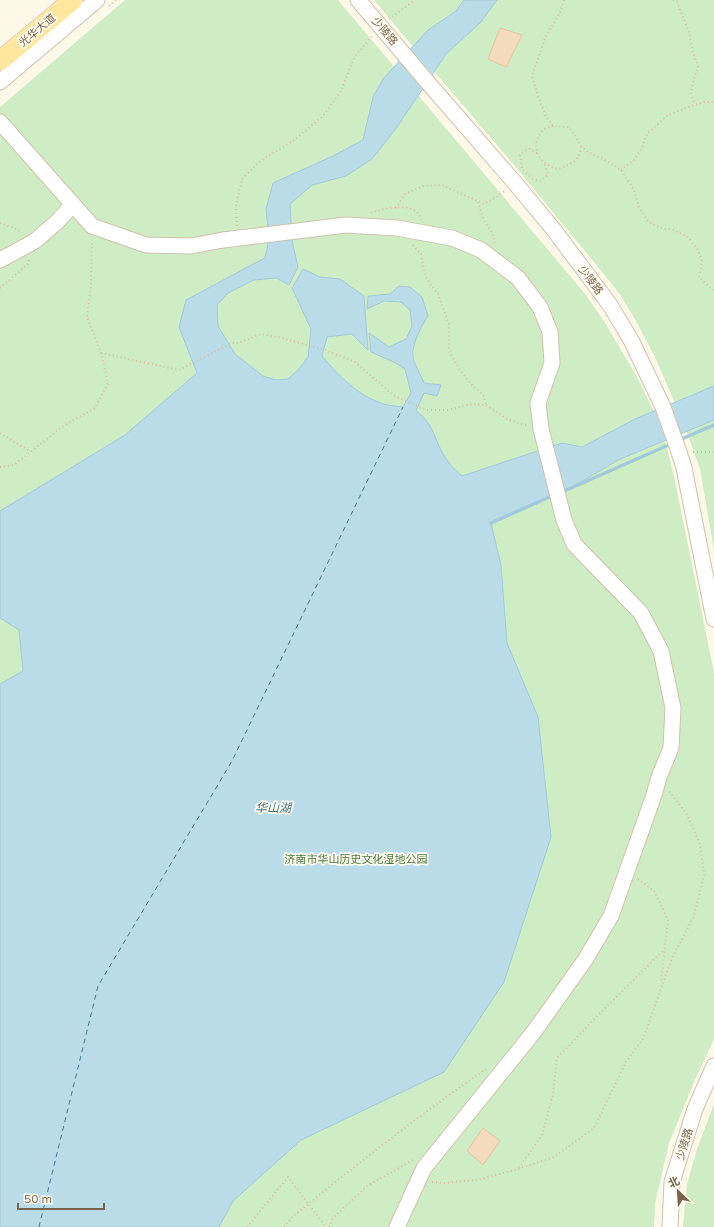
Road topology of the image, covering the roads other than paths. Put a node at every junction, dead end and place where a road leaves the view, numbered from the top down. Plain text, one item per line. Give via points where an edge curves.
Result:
1 (73, 0) edge
2 (97, 0) edge
3 (358, 0) edge
4 (0, 61) edge
5 (0, 82) edge
6 (0, 122) edge
7 (73, 204) junction
8 (0, 260) edge
9 (714, 619) edge
10 (714, 1066) edge
11 (397, 1227) edge
12 (670, 1227) edge

1 - 4 main road, 光华大道
2 - 5 street
3 - 9 street, 少陵路 via 554,230 610,305 632,340 663,407 684,468
6 - 7 street
7 - 8 street via 35,241
7 - 11 street via 92,226 146,245 191,246 346,225 397,228 452,238 481,250 518,278 540,307 550,332 552,363 538,403 541,429 564,520 574,544 641,613 661,652 673,708 671,748 611,916 585,960 532,1033 424,1168
10 - 12 street, 少陵路 via 695,1109 672,1182

